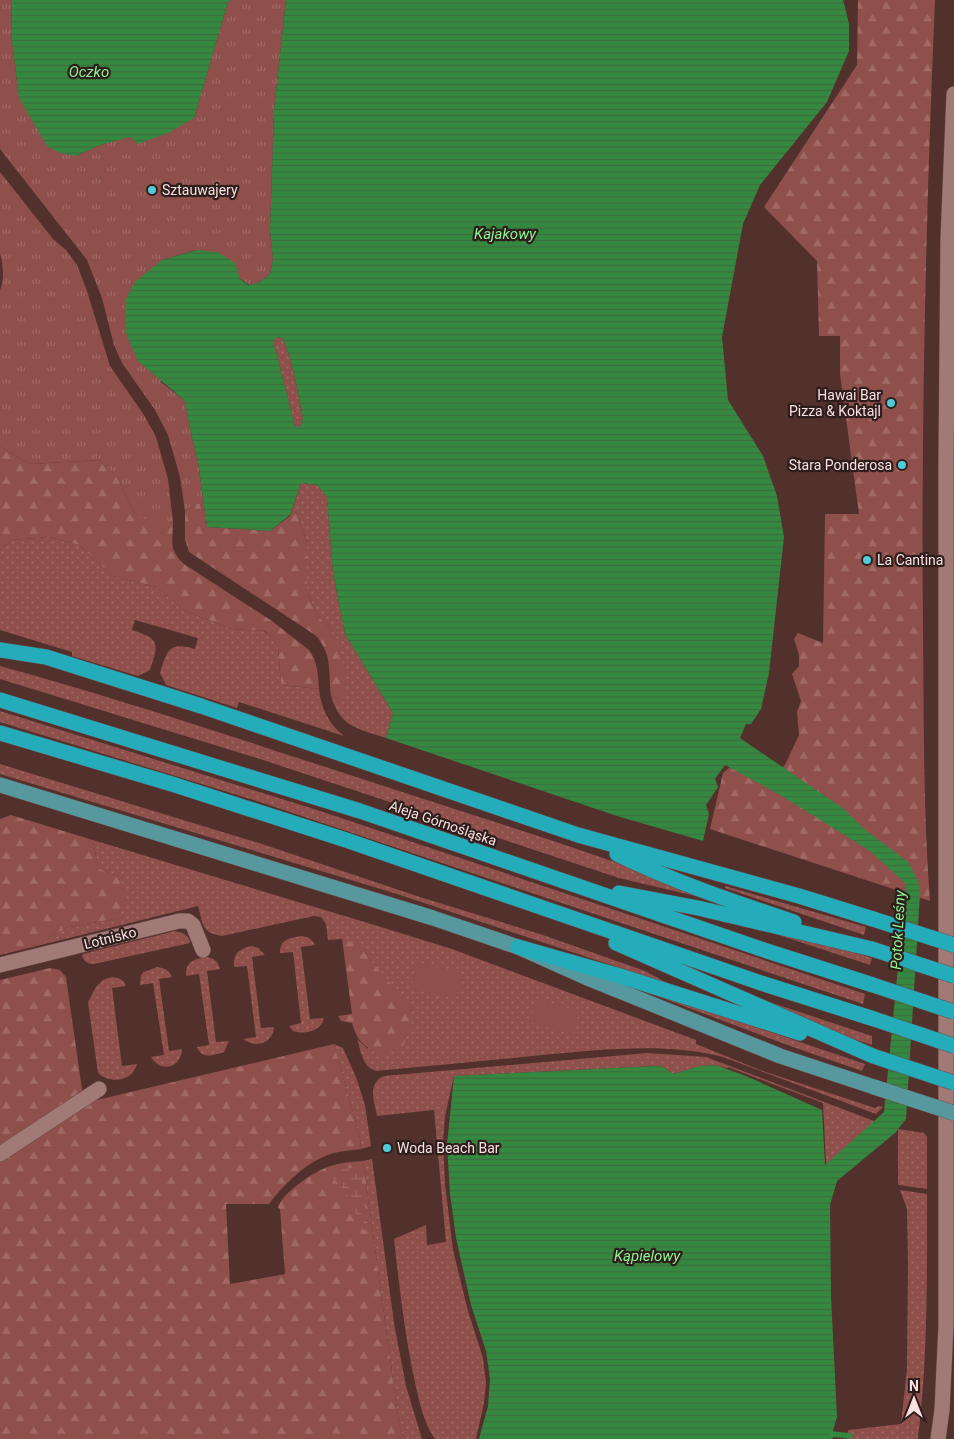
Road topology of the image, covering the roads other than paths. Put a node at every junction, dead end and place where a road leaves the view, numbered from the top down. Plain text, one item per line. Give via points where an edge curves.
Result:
1 (954, 94) edge
2 (0, 644) edge
3 (0, 650) edge
4 (46, 657) junction
5 (0, 700) edge
6 (0, 733) edge
7 (0, 785) edge
8 (578, 835) junction
9 (559, 881) junction
10 (525, 903) junction
11 (954, 945) edge
12 (518, 947) junction
13 (872, 949) junction
14 (203, 950) dead end
15 (0, 965) edge
16 (954, 976) edge
17 (954, 1012) edge
18 (954, 1046) edge
19 (872, 1056) junction
20 (954, 1083) edge
21 (99, 1089) dead end
22 (954, 1113) edge
23 (0, 1154) edge
24 (938, 1439) edge

1 - 24 street via 948,239 946,463 946,1325
2 - 4 street
3 - 4 highway
4 - 8 highway via 201,706
5 - 9 highway, Aleja Górnośląska via 360,811
6 - 10 highway via 337,837
7 - 12 main road via 390,904
8 - 11 highway, bridge
8 - 13 highway via 705,891
9 - 13 highway via 698,908
9 - 17 highway, Aleja Górnośląska, bridge
10 - 18 highway, bridge
10 - 19 highway
12 - 19 highway
12 - 22 main road, bridge via 750,1044
13 - 16 highway, bridge
14 - 15 street, Lotnisko via 193,925 179,920
19 - 20 highway, bridge
21 - 23 street

